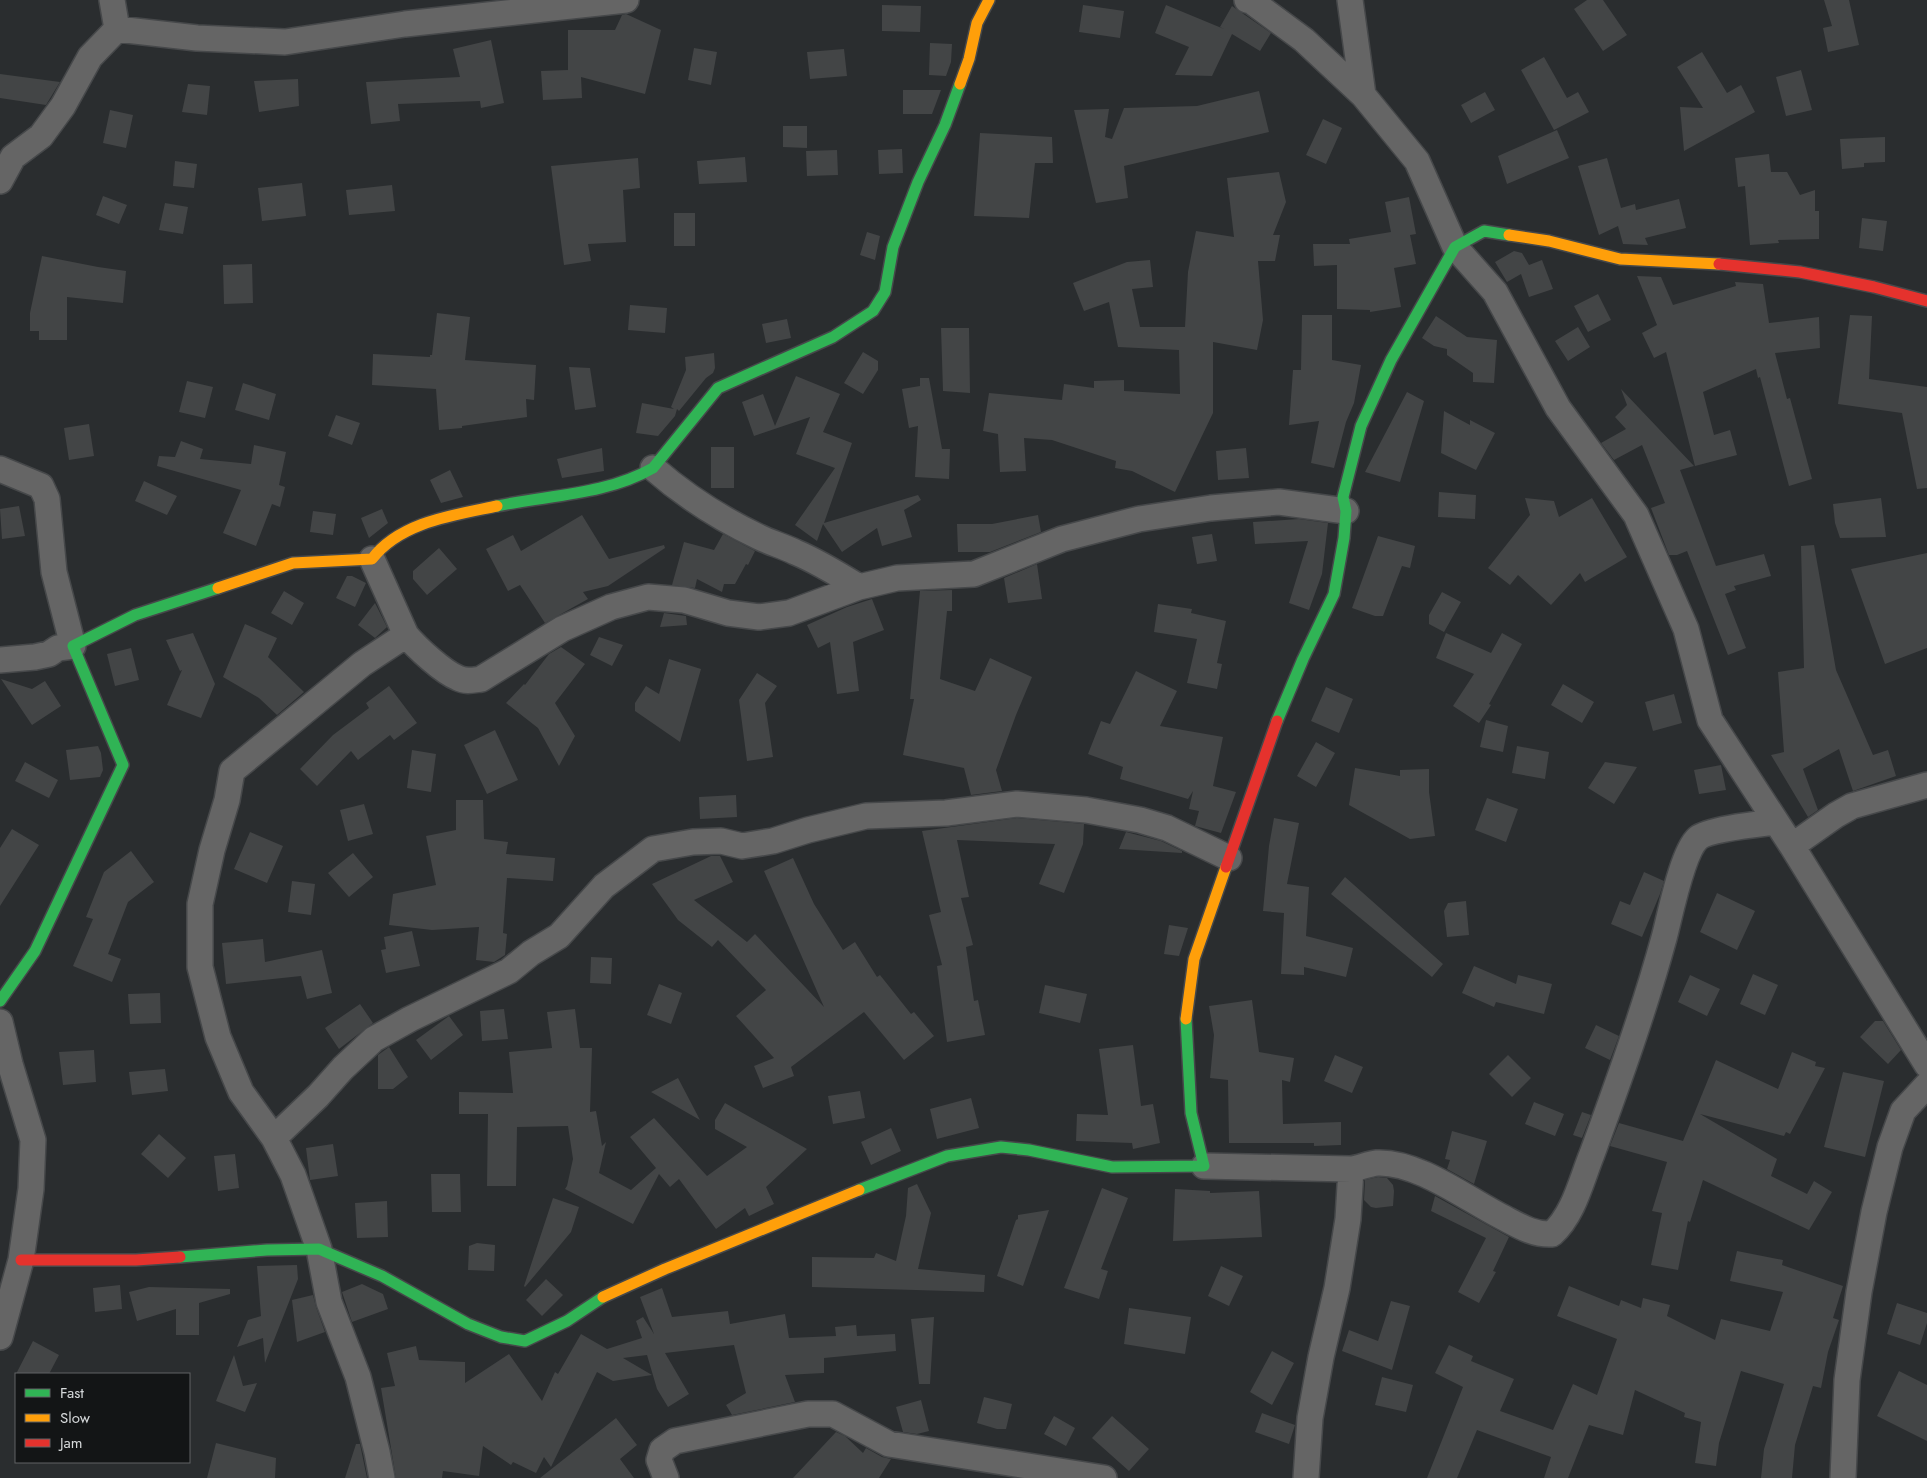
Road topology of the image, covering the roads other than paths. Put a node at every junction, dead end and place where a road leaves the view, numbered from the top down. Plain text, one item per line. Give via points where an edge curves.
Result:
1 (112, 0) edge
2 (626, 0) edge
3 (989, 0) edge
4 (1250, 0) edge
5 (1350, 0) edge
6 (516, 6) edge
7 (117, 29) junction
8 (1363, 95) junction
9 (0, 181) edge
10 (1455, 247) junction
11 (1927, 301) edge
12 (653, 468) junction
13 (0, 469) edge
14 (1346, 511) junction
15 (372, 559) junction
16 (859, 587) junction
17 (406, 635) junction
18 (73, 646) junction
19 (0, 660) edge
20 (1927, 785) edge
21 (1775, 822) junction
22 (1792, 846) junction
23 (1229, 858) junction
24 (0, 1000) edge
25 (0, 1022) edge
26 (1927, 1065) edge
27 (1927, 1085) edge
28 (274, 1138) junction
29 (1204, 1166) junction
30 (1351, 1170) junction
31 (319, 1249) junction
32 (21, 1260) junction
33 (0, 1337) edge
34 (382, 1478) edge
35 (666, 1478) edge
36 (1104, 1478) edge
37 (1306, 1478) edge
38 (1843, 1478) edge

1 - 7 street
2 - 6 street
3 - 12 street via 977,23 969,59 945,125 893,247 885,292 873,311 833,337 718,388
4 - 8 street via 1304,40
5 - 8 street
6 - 7 street via 285,42 197,38
7 - 9 street via 90,57 42,136 13,157
8 - 10 street via 1417,161
10 - 11 street via 1484,231 1549,240 1620,259 1800,272
10 - 14 street via 1391,360 1362,426 1343,497
10 - 21 street via 1495,292 1558,408 1636,515 1686,629 1710,720
12 - 15 street via 640,476 601,488 473,510 411,528 394,536
12 - 16 street via 701,505
13 - 18 street via 41,486 48,499 54,572
14 - 16 street via 1279,502 1139,519 1062,539 974,574 897,578
14 - 23 street via 1334,594 1278,719
15 - 17 street
15 - 18 street via 292,563 135,615
16 - 17 street via 789,613 759,617 684,600 648,597 611,607 562,629 481,679 468,681 441,667
17 - 28 street via 347,675 232,771 200,904 200,968 218,1037 241,1092
18 - 19 street via 35,657
18 - 24 street via 123,765 35,951
20 - 22 street via 1852,806
21 - 22 street
21 - 30 street via 1722,829 1698,838 1684,861 1655,971 1602,1125 1563,1224 1552,1234 1541,1235 1525,1229 1439,1180 1402,1166 1377,1163
22 - 26 street
23 - 28 street via 1167,828 1140,820 1086,810 1017,804 946,813 866,816 742,846 721,841 653,848 604,886 559,936 509,971 374,1039
23 - 29 street via 1194,959 1186,1019 1191,1112
25 - 32 street via 33,1140 31,1189
27 - 38 street via 1903,1111 1890,1147 1874,1212 1847,1380
28 - 31 street via 293,1175
29 - 30 street
29 - 31 street via 1112,1167 1001,1147 947,1156 656,1273 604,1296 566,1321 524,1341 501,1337 468,1324 382,1276
30 - 37 street via 1348,1219 1337,1288 1310,1418
31 - 32 street via 136,1260
31 - 34 street via 329,1302 358,1377
32 - 33 street
35 - 36 street via 659,1460 662,1450 675,1441 808,1414 833,1414 889,1444

